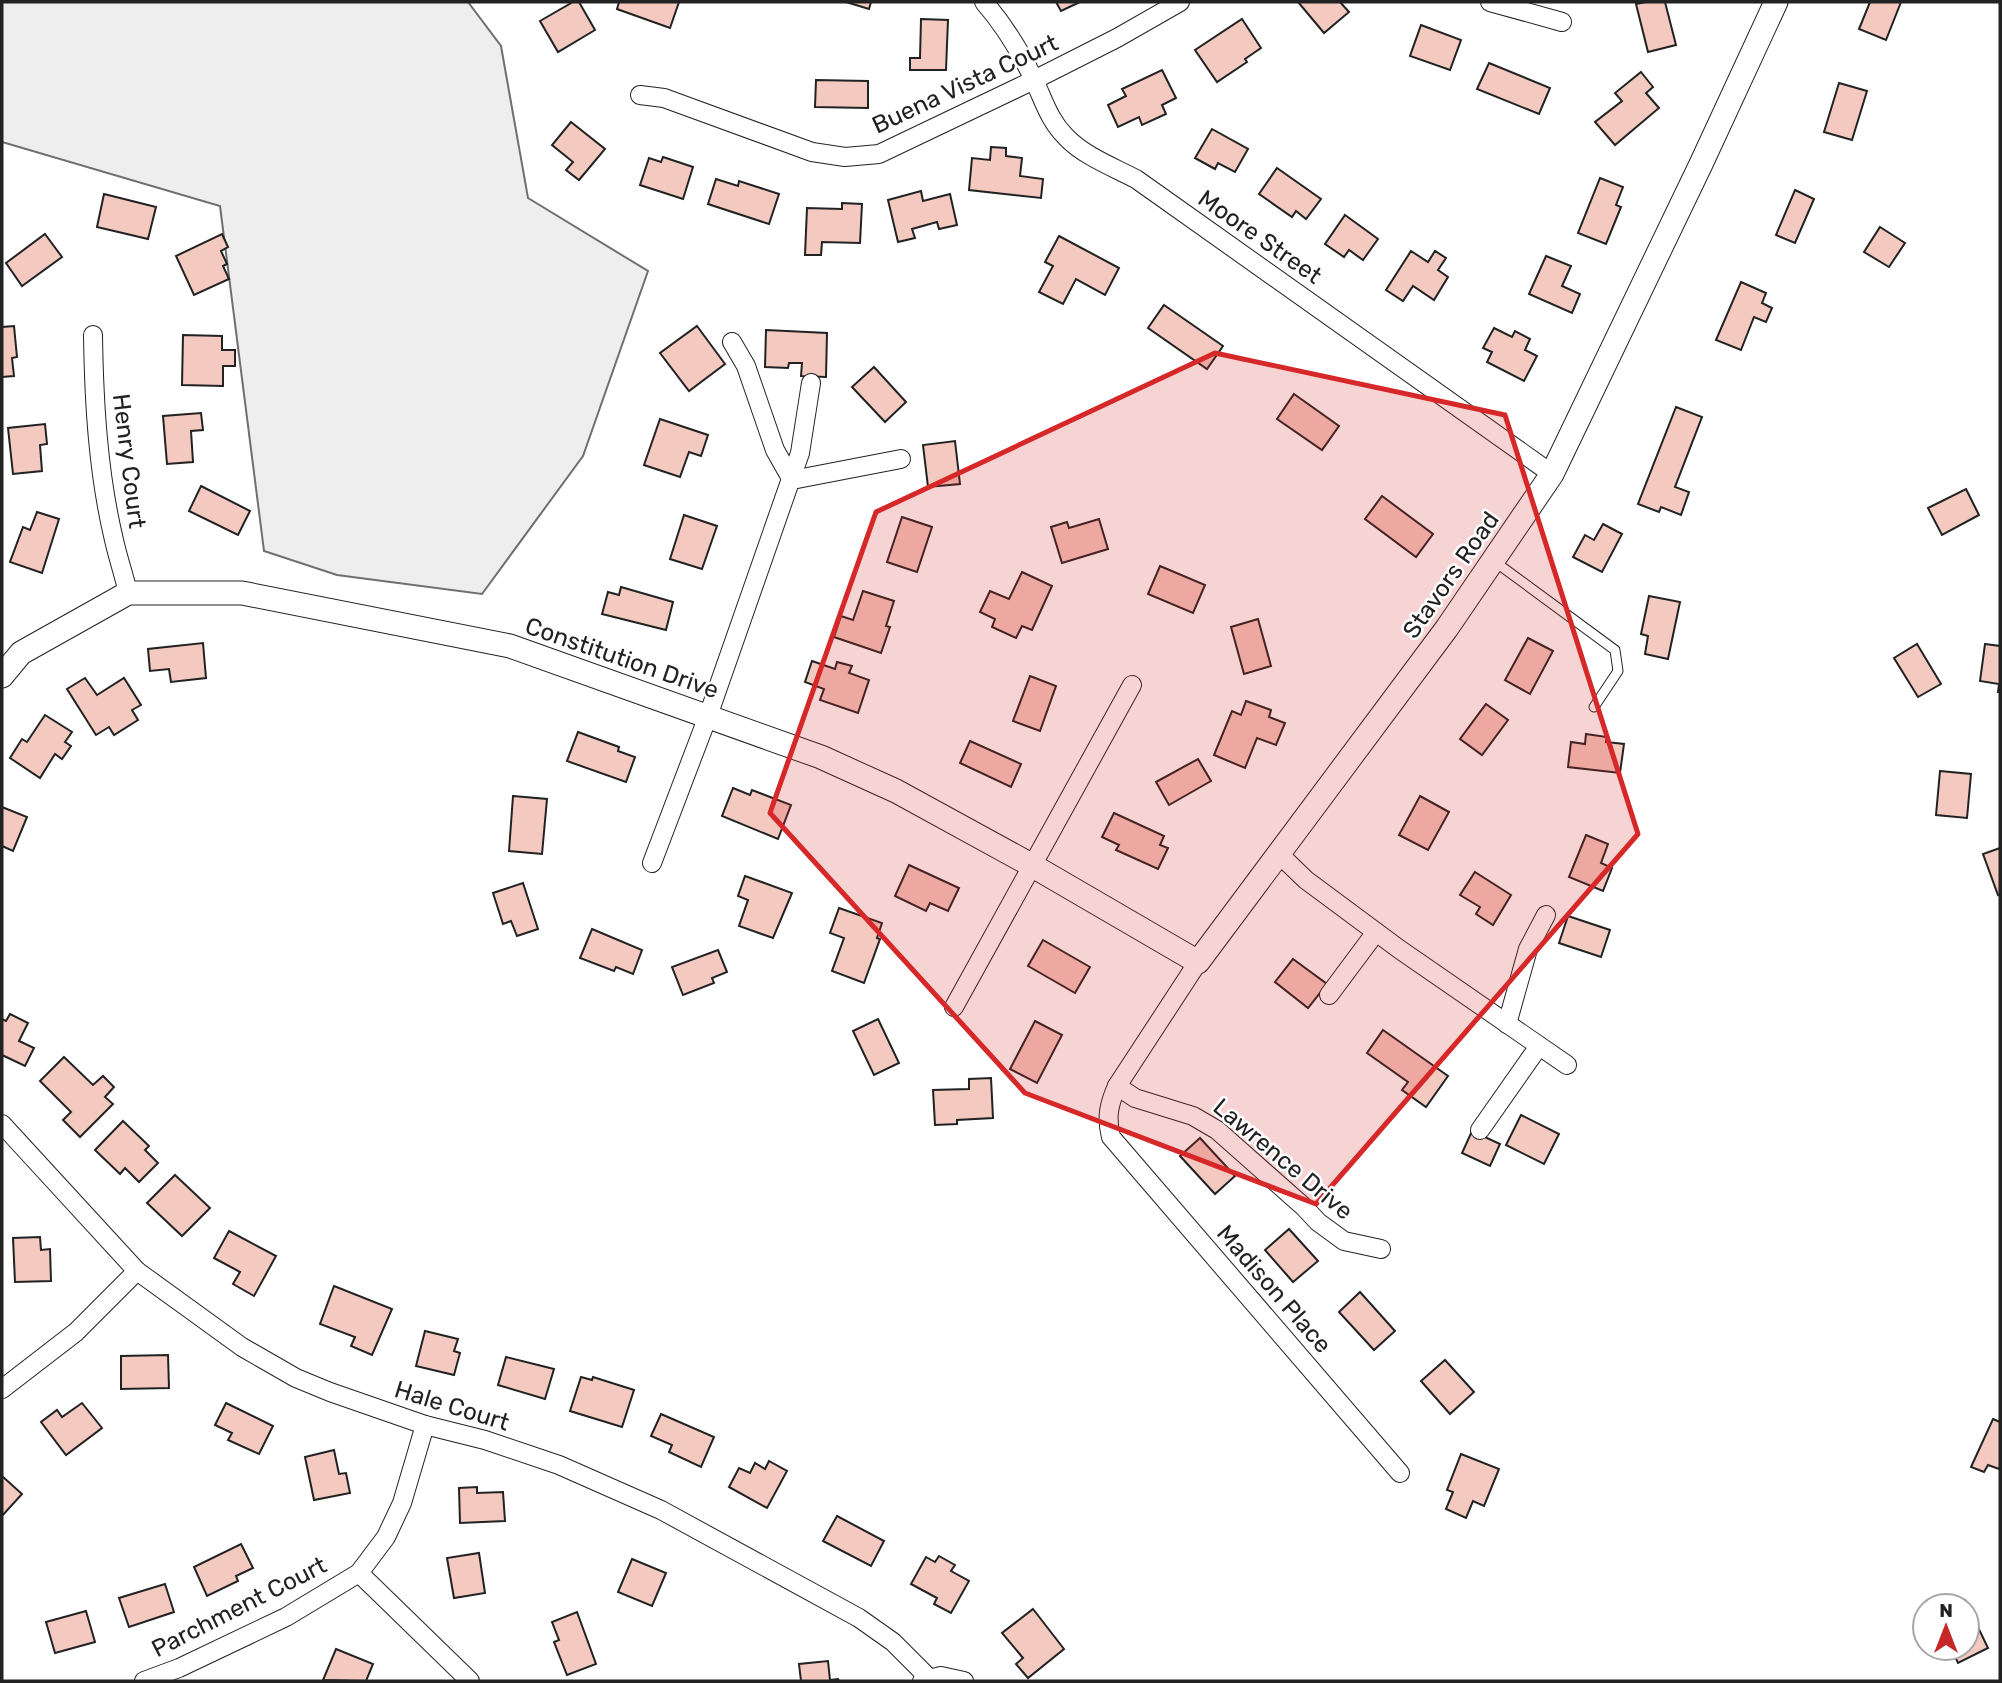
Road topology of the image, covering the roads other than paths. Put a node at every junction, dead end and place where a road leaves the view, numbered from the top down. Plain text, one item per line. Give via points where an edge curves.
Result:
1 (984, 2) edge
2 (1181, 2) edge
3 (1490, 2) edge
4 (1776, 2) edge
5 (1562, 22) dead end
6 (1034, 80) junction
7 (640, 95) dead end
8 (93, 335) dead end
9 (732, 342) dead end
10 (811, 383) dead end
11 (901, 459) dead end
12 (1552, 474) junction
13 (792, 480) junction
14 (1494, 561) junction
15 (128, 593) junction
16 (2, 676) edge
17 (1132, 685) dead end
18 (1594, 707) dead end
19 (708, 716) junction
20 (1279, 854) junction
21 (652, 863) dead end
22 (1033, 866) junction
23 (1546, 915) dead end
24 (1376, 932) junction
25 (1198, 962) junction
26 (1329, 995) dead end
27 (954, 1007) dead end
28 (1507, 1024) junction
29 (1539, 1046) junction
30 (1567, 1065) dead end
31 (1117, 1086) junction
32 (2, 1124) edge
33 (1480, 1130) dead end
34 (1111, 1137) joint
35 (1381, 1249) dead end
36 (138, 1271) junction
37 (2, 1389) edge
38 (425, 1425) junction
39 (1400, 1474) dead end
40 (359, 1573) junction
41 (925, 1680) edge
42 (144, 1681) edge
43 (470, 1681) edge
44 (964, 1681) edge

1 - 6 street, Moore Street
2 - 6 street, Buena Vista Court
3 - 5 street
4 - 12 street, Stavors Road
6 - 7 street, Buena Vista Court via 879,154 845,157 812,152 664,98
6 - 12 street, Moore Street via 1045,110 1067,139 1136,179
8 - 15 street, Henry Court via 103,475
9 - 13 street via 746,366 775,450
10 - 13 street
11 - 13 street
12 - 14 street, Stavors Road
13 - 19 street
14 - 18 lane via 1615,650 1618,671
14 - 20 street, Stavors Road
15 - 16 street, Constitution Drive via 21,653
15 - 19 street, Constitution Drive via 242,593 510,646
17 - 22 street
19 - 21 street
19 - 22 street, Constitution Drive via 821,757
20 - 24 street
20 - 25 street, Stavors Road
22 - 25 street, Constitution Drive
22 - 27 street
23 - 28 street via 1528,949
24 - 26 street
24 - 28 street
25 - 31 street, Stavors Road
28 - 29 street
29 - 30 street
29 - 33 street
31 - 34 street, Stavors Road via 1107,1121
31 - 35 street, Lawrence Drive via 1135,1098 1193,1116 1217,1129 1318,1222 1344,1241
32 - 36 street, Hale Court
34 - 39 street, Madison Place
36 - 37 street via 76,1332
36 - 38 street, Hale Court via 242,1347 296,1378
38 - 40 street, Parchment Court via 402,1503 386,1537
38 - 41 street, Hale Court via 559,1465 661,1510 859,1618 893,1643
40 - 42 street, Parchment Court via 286,1617
40 - 43 street
41 - 44 street, Hale Court via 953,1677

